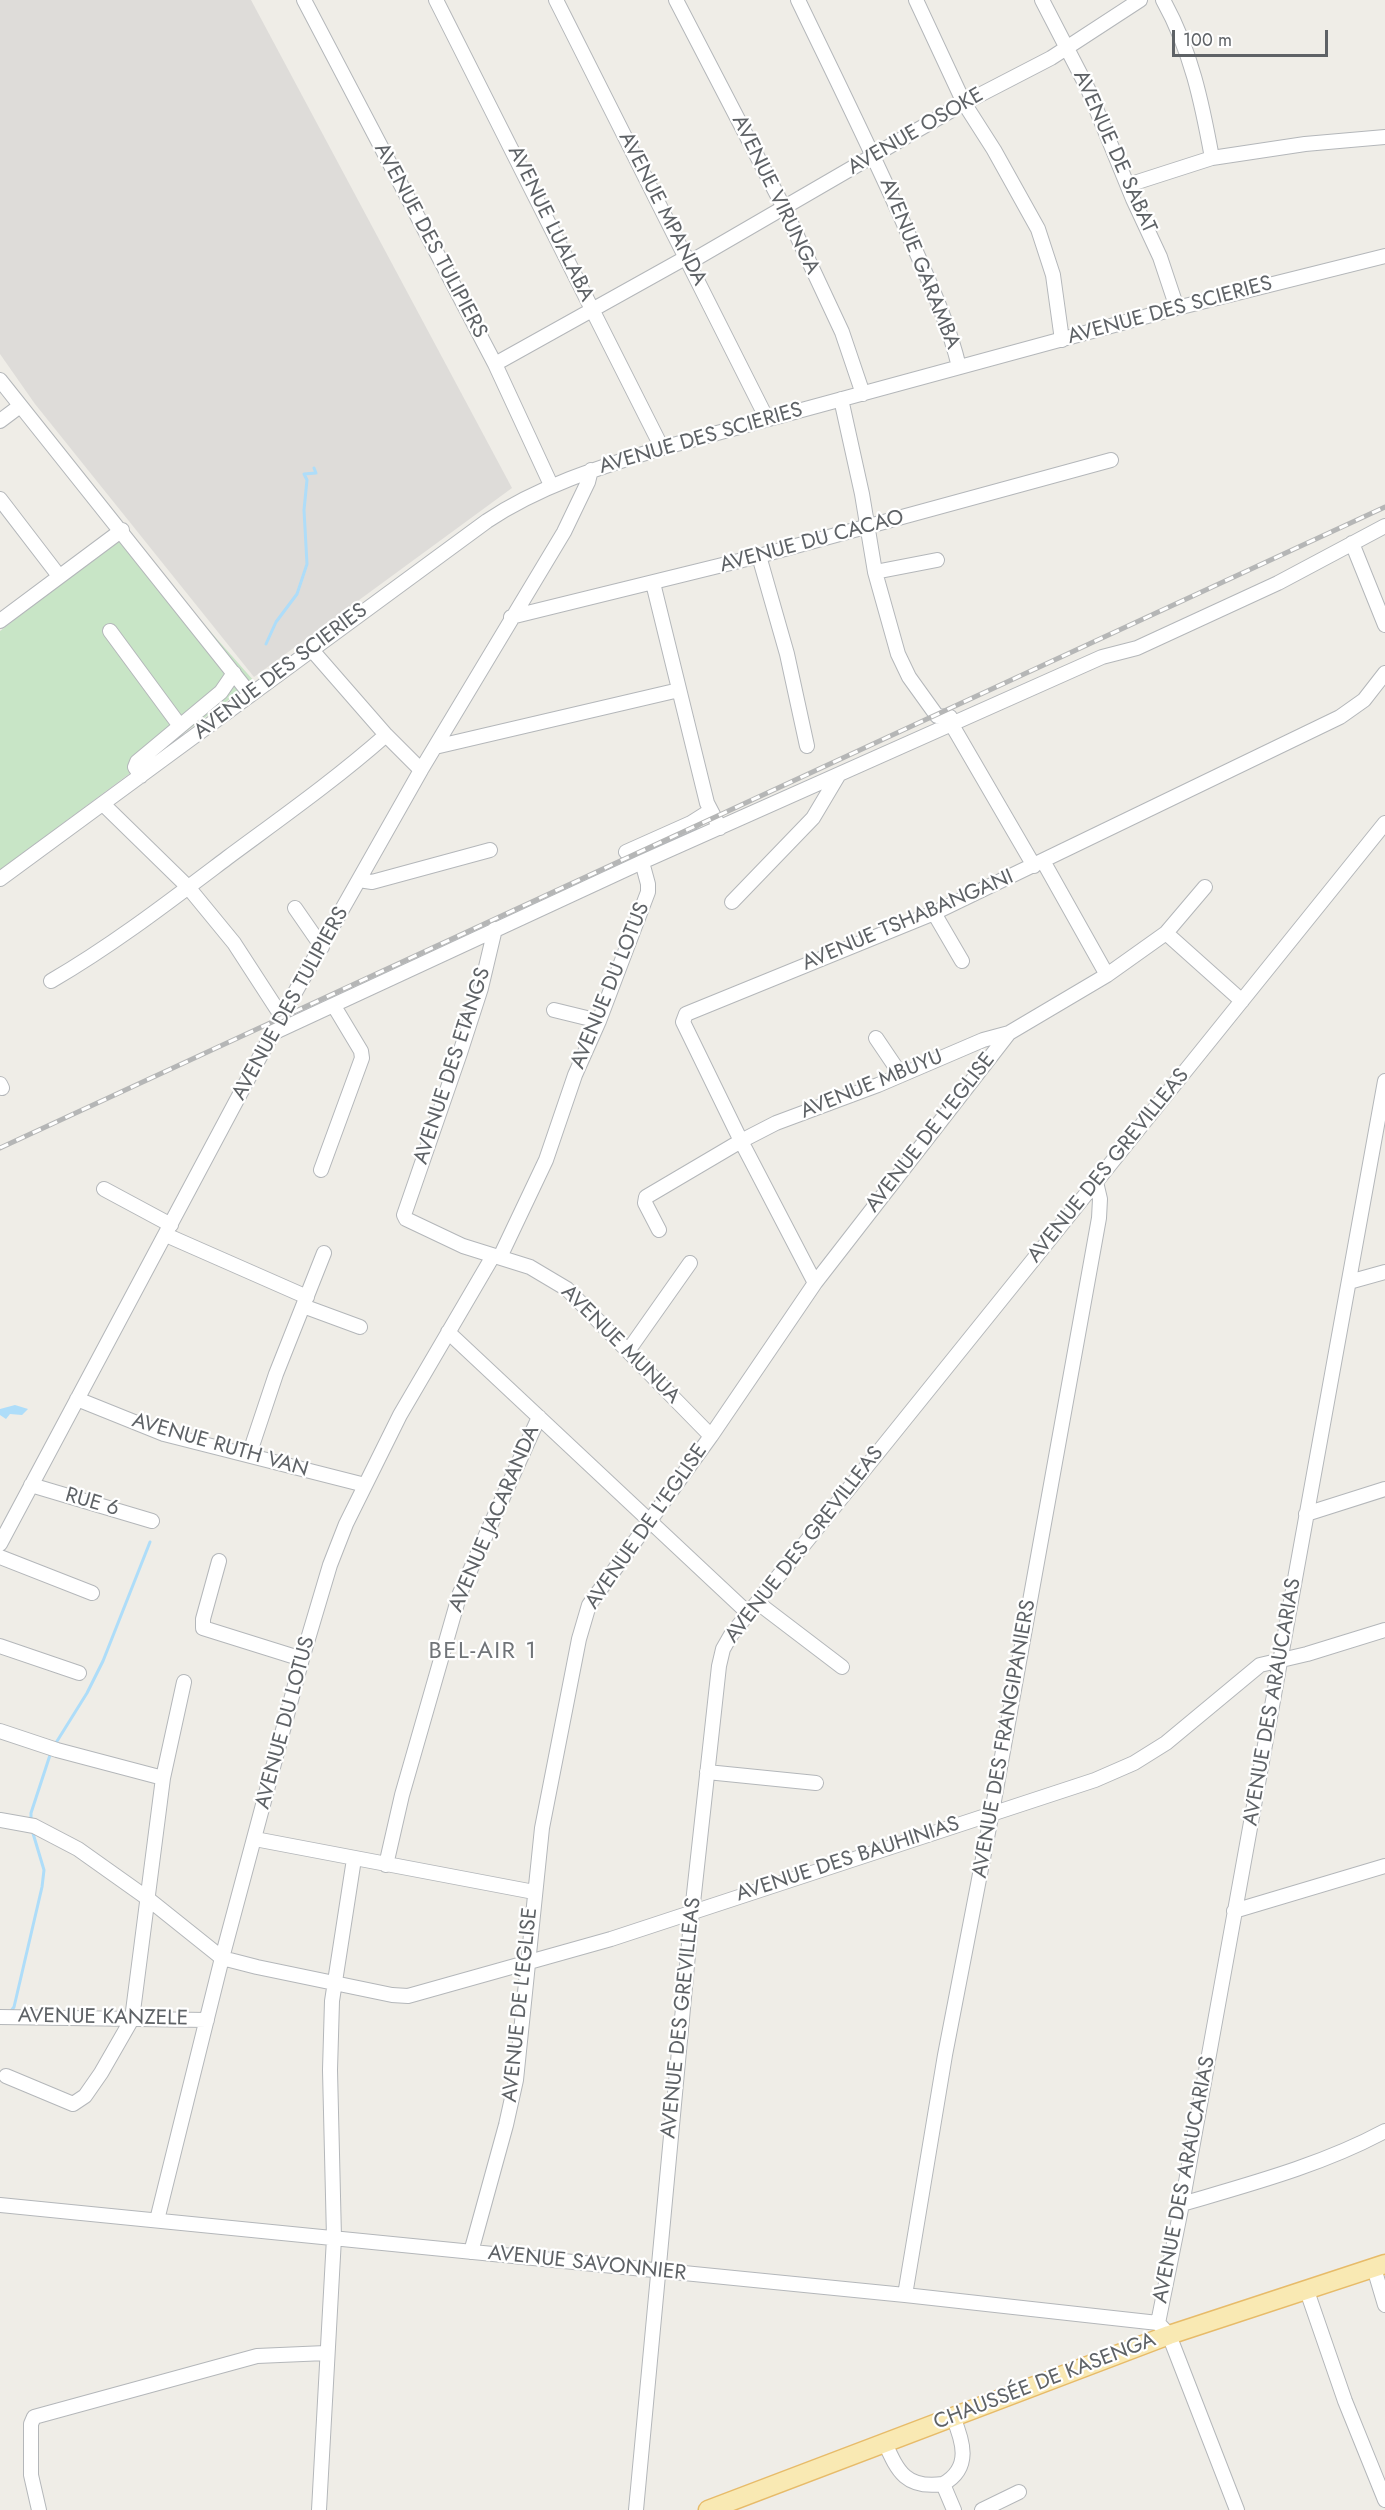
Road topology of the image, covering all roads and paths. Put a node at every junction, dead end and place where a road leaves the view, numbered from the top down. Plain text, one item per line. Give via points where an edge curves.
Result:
1 (304, 0) edge
2 (436, 0) edge
3 (556, 0) edge
4 (676, 0) edge
5 (798, 0) edge
6 (916, 0) edge
7 (1042, 0) edge
8 (1140, 0) edge
9 (1162, 0) edge
10 (1067, 48) junction
11 (964, 103) junction
12 (1385, 137) edge
13 (874, 156) junction
14 (1212, 158) junction
15 (1128, 185) junction
16 (784, 208) junction
17 (1385, 256) edge
18 (689, 260) junction
19 (1177, 308) junction
20 (593, 311) junction
21 (1062, 340) junction
22 (495, 364) junction
23 (959, 367) junction
24 (0, 380) edge
25 (863, 394) junction
26 (841, 399) junction
27 (20, 406) junction
28 (767, 419) junction
29 (0, 422) edge
30 (662, 448) junction
31 (1111, 460) dead end
32 (591, 470) junction
33 (551, 485) junction
34 (0, 499) edge
35 (1385, 526) edge
36 (868, 528) junction
37 (122, 530) junction
38 (1352, 543) junction
39 (759, 556) junction
40 (938, 560) dead end
41 (875, 572) junction
42 (58, 576) junction
43 (653, 583) junction
44 (511, 617) junction
45 (0, 621) edge
46 (1385, 625) edge
47 (110, 631) dead end
48 (312, 649) junction
49 (234, 673) junction
50 (1385, 673) edge
51 (679, 690) junction
52 (250, 694) junction
53 (953, 725) junction
54 (180, 726) junction
55 (386, 735) junction
56 (807, 746) dead end
57 (435, 747) junction
58 (422, 770) junction
59 (141, 776) junction
60 (838, 776) junction
61 (103, 804) junction
62 (710, 811) junction
63 (1385, 823) edge
64 (720, 828) junction
65 (490, 850) dead end
66 (626, 852) dead end
67 (642, 862) junction
68 (1038, 864) junction
69 (0, 879) edge
70 (359, 880) junction
71 (188, 887) junction
72 (1205, 887) dead end
73 (732, 902) dead end
74 (295, 908) dead end
75 (934, 913) junction
76 (495, 929) junction
77 (1166, 933) junction
78 (322, 946) junction
79 (962, 961) dead end
80 (1107, 975) junction
81 (51, 981) dead end
82 (1242, 1001) junction
83 (334, 1006) junction
84 (554, 1010) dead end
85 (282, 1017) junction
86 (599, 1021) junction
87 (273, 1033) junction
88 (1010, 1033) junction
89 (876, 1038) dead end
90 (901, 1075) junction
91 (1385, 1081) edge
92 (1382, 1119) edge
93 (741, 1141) junction
94 (321, 1170) dead end
95 (1096, 1182) junction
96 (104, 1189) dead end
97 (408, 1202) joint
98 (168, 1230) junction
99 (659, 1230) dead end
100 (324, 1253) dead end
101 (496, 1256) junction
102 (690, 1263) dead end
103 (1385, 1272) edge
104 (1348, 1282) junction
105 (815, 1283) junction
106 (305, 1301) junction
107 (360, 1327) dead end
108 (448, 1332) junction
109 (628, 1351) junction
110 (77, 1399) junction
111 (539, 1418) junction
112 (711, 1436) junction
113 (249, 1455) junction
114 (31, 1485) junction
115 (365, 1485) junction
116 (1385, 1489) edge
117 (1306, 1514) junction
118 (152, 1521) dead end
119 (649, 1521) junction
120 (0, 1544) edge
121 (0, 1557) edge
122 (219, 1561) dead end
123 (92, 1593) dead end
124 (754, 1608) junction
125 (1385, 1630) edge
126 (0, 1646) edge
127 (302, 1659) junction
128 (1281, 1659) junction
129 (842, 1667) dead end
130 (80, 1673) dead end
131 (184, 1682) dead end
132 (0, 1731) edge
133 (707, 1772) junction
134 (163, 1778) junction
135 (816, 1783) dead end
136 (992, 1812) junction
137 (0, 1820) edge
138 (255, 1839) junction
139 (354, 1859) junction
140 (386, 1865) junction
141 (1385, 1866) edge
142 (534, 1892) junction
143 (147, 1898) junction
144 (1234, 1911) junction
145 (692, 1912) junction
146 (222, 1958) junction
147 (528, 1964) junction
148 (334, 1982) junction
149 (3, 2016) edge
150 (132, 2019) junction
151 (207, 2020) junction
152 (6, 2076) dead end
153 (1385, 2131) edge
154 (1182, 2204) junction
155 (0, 2205) edge
156 (157, 2220) junction
157 (334, 2238) junction
158 (471, 2252) junction
159 (1379, 2266) edge
160 (658, 2272) junction
161 (1307, 2291) junction
162 (905, 2295) junction
163 (1385, 2306) edge
164 (1163, 2329) junction
165 (326, 2353) junction
166 (953, 2417) junction
167 (885, 2443) junction
168 (943, 2484) junction
169 (1019, 2492) dead end
170 (1385, 2500) edge
171 (39, 2510) edge
172 (318, 2510) edge
173 (636, 2510) edge
174 (708, 2510) edge
175 (954, 2510) edge
176 (982, 2510) edge
177 (1237, 2510) edge

1 - 22 street, AVENUE DES TULIPIERS
2 - 20 street, AVENUE LUALABA
3 - 18 street, AVENUE MPANDA
4 - 16 street, AVENUE VIRUNGA
5 - 13 street, AVENUE GARAMBA
6 - 11 street
7 - 10 street, AVENUE DE SABAT
8 - 10 street, AVENUE OSOKE
9 - 14 street via 1177,25 1196,76
10 - 11 street, AVENUE OSOKE
10 - 15 street, AVENUE DE SABAT
11 - 13 street, AVENUE OSOKE
11 - 21 street via 1038,229 1053,275
12 - 14 street
13 - 16 street, AVENUE OSOKE
13 - 23 street, AVENUE GARAMBA via 940,309
14 - 15 street
15 - 19 street, AVENUE DE SABAT via 1164,266
16 - 18 street, AVENUE OSOKE
16 - 25 street, AVENUE VIRUNGA via 842,332
17 - 19 street, AVENUE DES SCIERIES
18 - 20 street, AVENUE OSOKE
18 - 28 street, AVENUE MPANDA
19 - 21 street, AVENUE DES SCIERIES
20 - 22 street, AVENUE OSOKE
20 - 30 street, AVENUE LUALABA
21 - 23 street, AVENUE DES SCIERIES
22 - 33 street, AVENUE DES TULIPIERS
23 - 25 street, AVENUE DES SCIERIES
24 - 27 street
25 - 26 street, AVENUE DES SCIERIES
26 - 28 street, AVENUE DES SCIERIES
26 - 36 street
27 - 29 street
27 - 37 street
28 - 30 street, AVENUE DES SCIERIES
30 - 32 street, AVENUE DES SCIERIES
31 - 36 street, AVENUE DU CACAO
32 - 33 street, AVENUE DES SCIERIES
32 - 44 street, AVENUE DES TULIPIERS via 564,532
33 - 48 street, AVENUE DES SCIERIES via 487,521
34 - 42 street
35 - 38 street
36 - 39 street, AVENUE DU CACAO
36 - 41 street
37 - 42 street
37 - 49 street
38 - 46 street
38 - 53 street via 1278,583 1137,648 1102,657
39 - 43 street, AVENUE DU CACAO
39 - 56 street via 787,654
40 - 41 street
41 - 53 street via 902,665 937,716 950,717
42 - 45 street
43 - 44 street, AVENUE DU CACAO
43 - 51 street
44 - 57 street, AVENUE DES TULIPIERS
47 - 54 street
48 - 52 street, AVENUE DES SCIERIES
48 - 55 street
49 - 52 street
49 - 54 street via 221,692
50 - 68 street, AVENUE TSHABANGANI via 1364,700 1340,717
51 - 57 street
51 - 62 street
52 - 59 street, AVENUE DES SCIERIES
53 - 60 street
53 - 68 street
54 - 59 street via 137,762 135,766
55 - 58 street
55 - 71 street via 349,768
57 - 58 street, AVENUE DES TULIPIERS
58 - 70 street, AVENUE DES TULIPIERS
59 - 61 street, AVENUE DES SCIERIES
60 - 64 street
60 - 73 street via 813,818
61 - 69 street, AVENUE DES SCIERIES
61 - 71 street
62 - 64 street
62 - 66 street
63 - 82 street, AVENUE DES GREVILLEAS
64 - 67 street
65 - 70 street via 372,882
67 - 76 street, AVENUE DES ETANGS
67 - 86 street, AVENUE DU LOTUS via 648,892
68 - 75 street, AVENUE TSHABANGANI
68 - 80 street
70 - 78 street, AVENUE DES TULIPIERS
71 - 81 street
71 - 85 street via 234,943
72 - 77 street, AVENUE MBUYU
74 - 78 street
75 - 79 street
75 - 93 street, AVENUE TSHABANGANI via 684,1016 683,1022
76 - 83 street, AVENUE DES ETANGS
76 - 97 street, AVENUE DES ETANGS via 481,988
77 - 80 street, AVENUE MBUYU
77 - 82 street
78 - 85 street, AVENUE DES TULIPIERS
80 - 88 street, AVENUE MBUYU
82 - 95 street, AVENUE DES GREVILLEAS
83 - 87 street, AVENUE DES ETANGS
83 - 94 street via 362,1058
84 - 86 street
85 - 87 street, AVENUE DES TULIPIERS
86 - 101 street, AVENUE DU LOTUS via 546,1160
87 - 98 street, AVENUE DES TULIPIERS
88 - 90 street, AVENUE MBUYU via 983,1040
88 - 105 street, AVENUE DE L'EGLISE
89 - 90 street
90 - 93 street, AVENUE MBUYU
91 - 92 street, AVENUE DES ARAUCARIAS
92 - 104 street, AVENUE DES ARAUCARIAS
93 - 99 street, AVENUE MBUYU via 646,1197 645,1203
93 - 105 street, AVENUE TSHABANGANI
95 - 124 street, AVENUE DES GREVILLEAS
95 - 136 street, AVENUE DES FRANGIPANIERS via 1099,1218
96 - 98 street
97 - 101 street, AVENUE MUNUA via 406,1219 463,1246
98 - 106 street
98 - 110 street, AVENUE DES TULIPIERS
100 - 106 street
101 - 108 street, AVENUE DU LOTUS
101 - 109 street, AVENUE MUNUA via 539,1272 567,1289
102 - 109 street
103 - 104 street
104 - 117 street, AVENUE DES ARAUCARIAS
105 - 112 street, AVENUE DE L'EGLISE
106 - 107 street
106 - 113 street
108 - 111 street
108 - 115 street, AVENUE DU LOTUS
109 - 112 street, AVENUE MUNUA
110 - 113 street, AVENUE RUTH VAN via 156,1432
110 - 114 street, AVENUE DES TULIPIERS
111 - 119 street
111 - 140 street, AVENUE JACARANDA via 460,1593
112 - 119 street, AVENUE DE L'EGLISE
113 - 115 street, AVENUE RUTH VAN
114 - 118 street, RUE 6
114 - 120 street, AVENUE DES TULIPIERS
115 - 127 street, AVENUE DU LOTUS via 330,1565
116 - 117 street
117 - 128 street, AVENUE DES ARAUCARIAS
119 - 124 street
119 - 142 street, AVENUE DE L'EGLISE via 586,1614 553,1765
121 - 123 street
122 - 127 street via 202,1619 203,1628
124 - 129 street
124 - 133 street, AVENUE DES GREVILLEAS via 726,1642 720,1658
125 - 128 street, AVENUE DES BAUHINIAS
126 - 130 street
127 - 138 street, AVENUE DU LOTUS
128 - 136 street, AVENUE DES BAUHINIAS via 1255,1668 1166,1743 1134,1763 1071,1789
128 - 144 street, AVENUE DES ARAUCARIAS
131 - 134 street
132 - 134 street
133 - 135 street
133 - 145 street, AVENUE DES GREVILLEAS
134 - 143 street
136 - 145 street, AVENUE DES BAUHINIAS
136 - 162 street, AVENUE DES FRANGIPANIERS via 945,2055
137 - 143 street, AVENUE DES BAUHINIAS via 27,1825 78,1849
138 - 139 street
138 - 146 street, AVENUE DU LOTUS
139 - 140 street
139 - 148 street
140 - 142 street
141 - 144 street
142 - 147 street, AVENUE DE L'EGLISE
143 - 146 street, AVENUE DES BAUHINIAS
143 - 150 street
144 - 154 street, AVENUE DES ARAUCARIAS
145 - 147 street, AVENUE DES BAUHINIAS
145 - 160 street, AVENUE DES GREVILLEAS
146 - 148 street, AVENUE DES BAUHINIAS
146 - 151 street, AVENUE DU LOTUS
147 - 148 street, AVENUE DES BAUHINIAS via 408,1996
147 - 158 street, AVENUE DE L'EGLISE via 512,2101
148 - 157 street via 330,2037
149 - 150 street, AVENUE KANZELE
150 - 151 street, AVENUE KANZELE
150 - 152 street via 101,2073 85,2096 73,2104
151 - 156 street, AVENUE DU LOTUS
153 - 154 street via 1253,2183
154 - 164 street, AVENUE DES ARAUCARIAS
155 - 156 street, AVENUE SAVONNIER
156 - 157 street, AVENUE SAVONNIER
157 - 158 street, AVENUE SAVONNIER
157 - 165 street
158 - 160 street, AVENUE SAVONNIER
159 - 161 main road, CHAUSSÉE DE KASENGA
159 - 163 street
160 - 162 street, AVENUE SAVONNIER
160 - 173 street, AVENUE DES GREVILLEAS
161 - 164 main road, CHAUSSÉE DE KASENGA
161 - 170 street
162 - 164 street, AVENUE SAVONNIER
164 - 166 main road, CHAUSSÉE DE KASENGA
164 - 177 street
165 - 171 street via 257,2356 34,2416 31,2475
165 - 172 street
166 - 167 main road, CHAUSSÉE DE KASENGA
166 - 168 street via 964,2453 956,2472
167 - 168 street via 902,2476 924,2484
167 - 174 main road, CHAUSSÉE DE KASENGA
168 - 175 street
169 - 176 street

